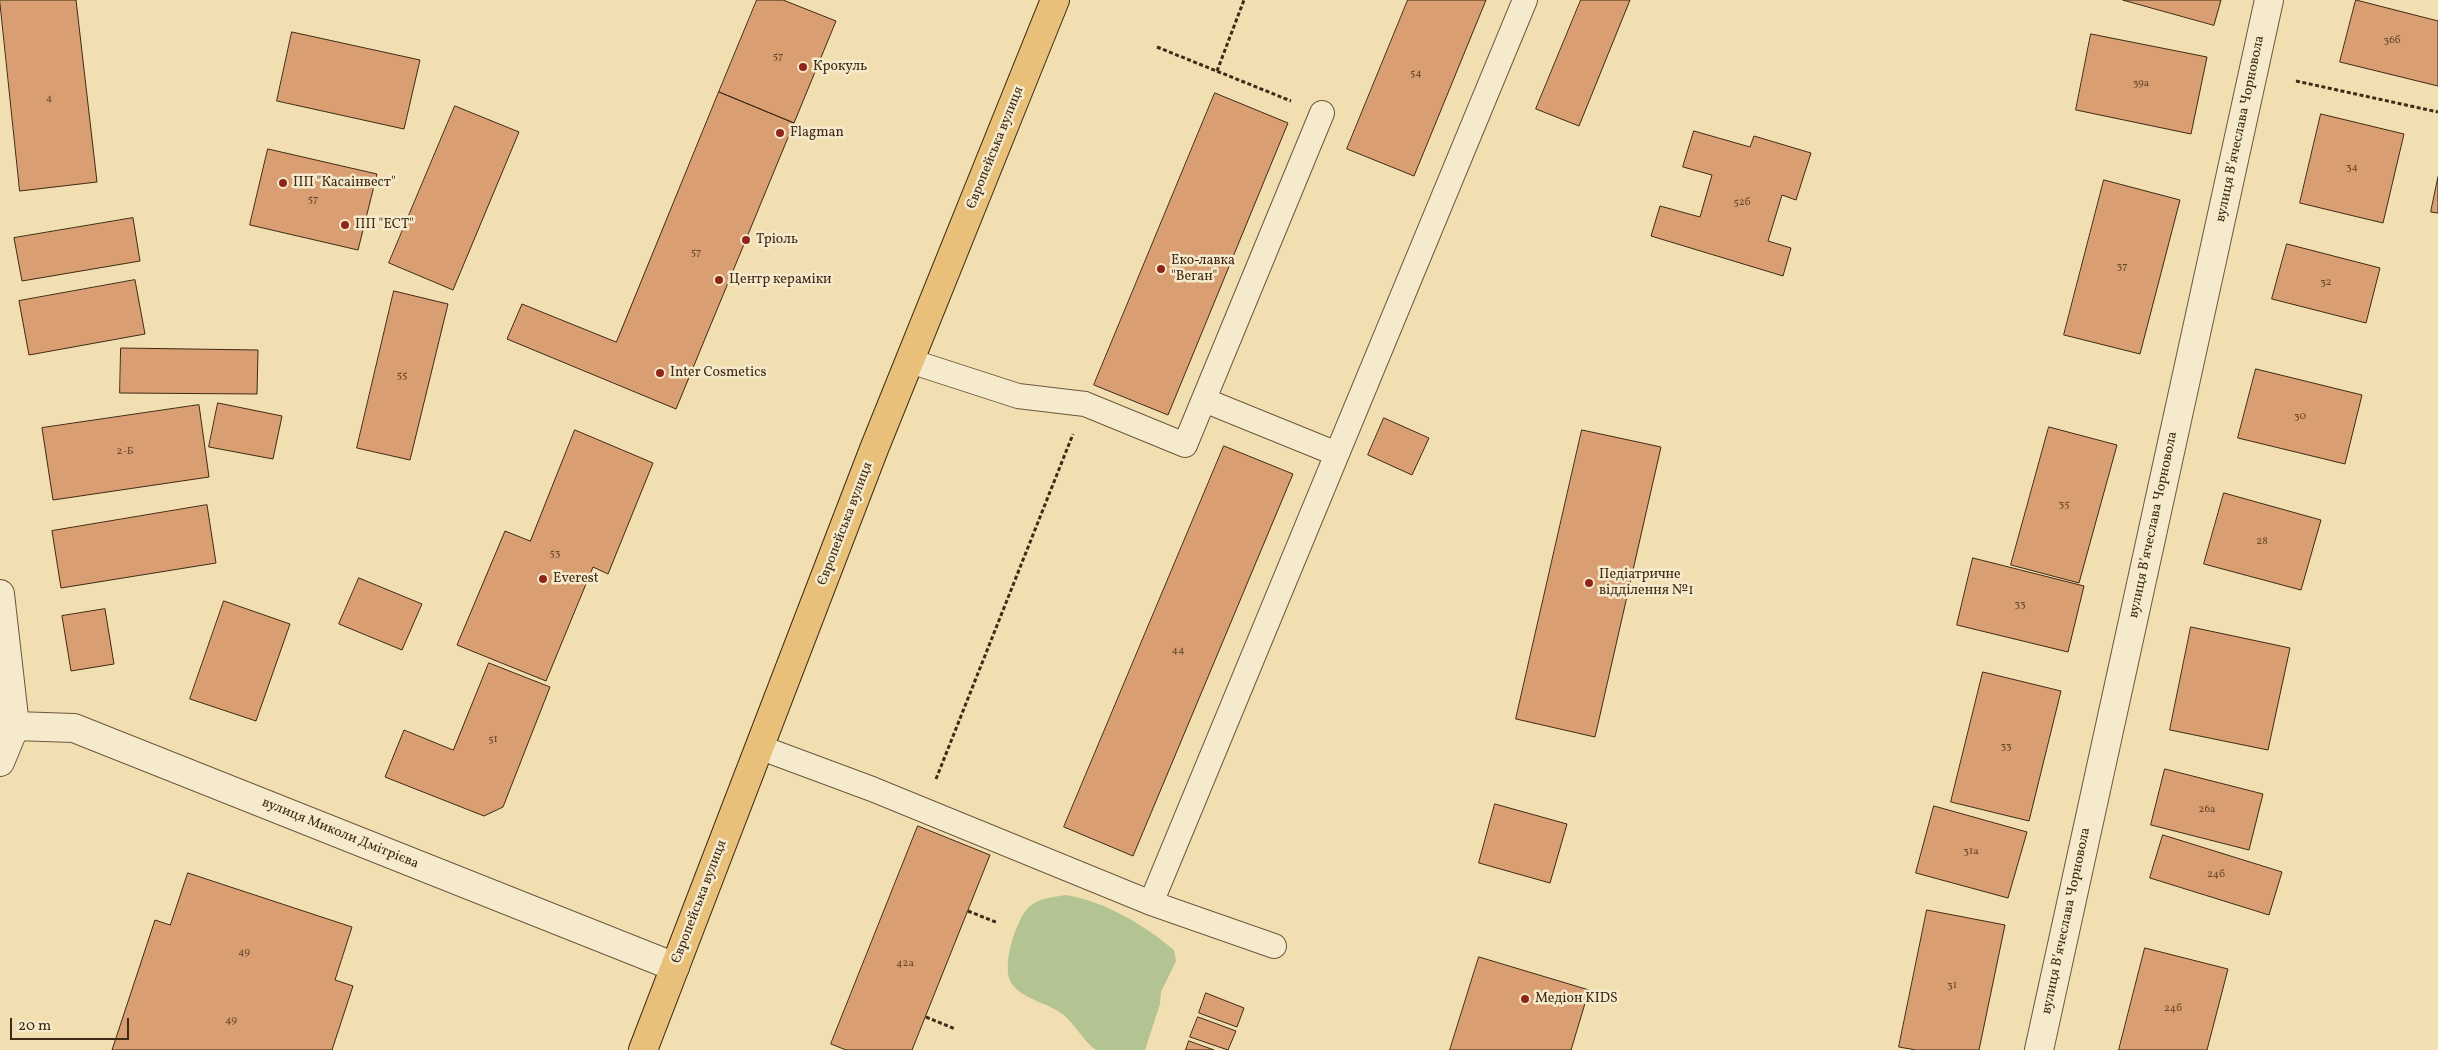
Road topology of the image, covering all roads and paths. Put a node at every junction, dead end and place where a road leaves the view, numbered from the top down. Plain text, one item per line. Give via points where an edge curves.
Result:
1 (1055, 0) edge
2 (1244, 0) edge
3 (1525, 0) edge
4 (2269, 0) edge
5 (1157, 47) dead end
6 (1217, 71) junction
7 (2296, 81) dead end
8 (2438, 112) edge
9 (1322, 113) joint
10 (910, 361) junction
11 (1204, 400) junction
12 (1085, 404) junction
13 (1337, 454) junction
14 (0, 594) edge
15 (8, 727) edge
16 (759, 747) junction
17 (0, 762) edge
18 (923, 810) junction
19 (1151, 904) junction
20 (968, 911) dead end
21 (998, 923) dead end
22 (1274, 946) dead end
23 (675, 967) junction
24 (926, 1017) dead end
25 (955, 1029) dead end
26 (643, 1050) edge
27 (2039, 1050) edge

1 - 10 main road, Європейська вулиця
2 - 6 path
3 - 13 lane
4 - 27 street, вулиця Вʼячеслава Чорновола
5 - 6 path
6 - 9 path
7 - 8 path
9 - 11 lane
10 - 12 lane via 1018,396
10 - 16 main road, Європейська вулиця
11 - 12 lane via 1185,445
11 - 13 lane
12 - 18 path
13 - 19 lane
14 - 15 street
15 - 17 street
15 - 23 street, вулиця Миколи Дмітрієва via 74,728
16 - 18 lane
16 - 23 main road, Європейська вулиця
18 - 19 lane
19 - 22 lane
20 - 21 path
23 - 26 main road, Європейська вулиця
24 - 25 path

